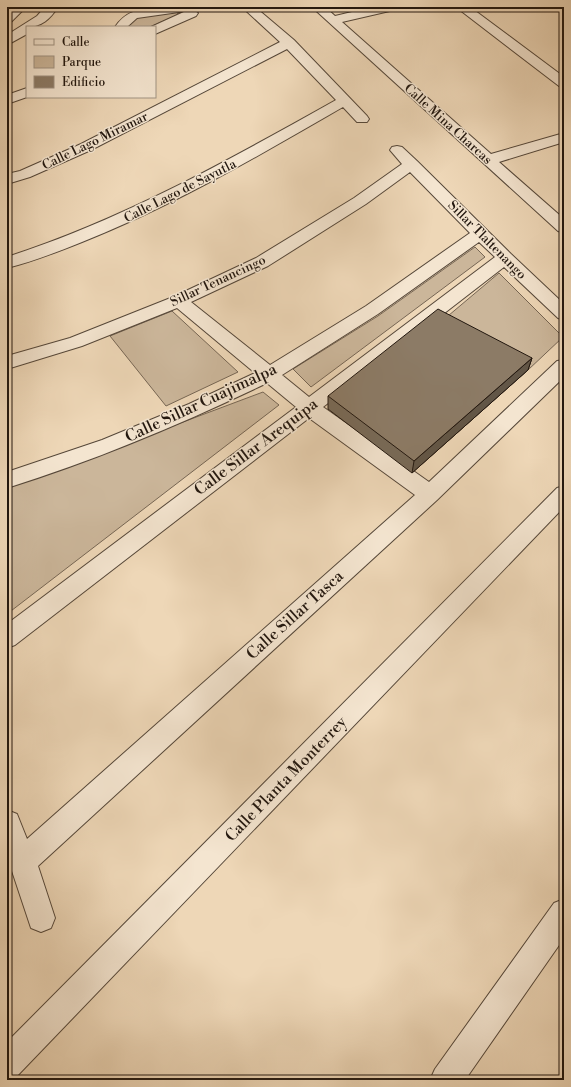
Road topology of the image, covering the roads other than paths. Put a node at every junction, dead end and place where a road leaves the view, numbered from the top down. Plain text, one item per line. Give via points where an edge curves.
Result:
1 (20, 7) edge
2 (52, 7) edge
3 (190, 7) edge
4 (205, 7) edge
5 (248, 7) edge
6 (318, 7) edge
7 (390, 7) edge
8 (462, 7) edge
9 (7, 19) edge
10 (332, 20) junction
11 (31, 26) edge
12 (123, 26) edge
13 (26, 29) edge
14 (156, 30) edge
15 (7, 41) edge
16 (289, 43) junction
17 (564, 83) edge
18 (26, 92) edge
19 (7, 100) edge
20 (344, 101) junction
21 (362, 119) dead end
22 (564, 137) edge
23 (397, 150) dead end
24 (488, 160) junction
25 (412, 164) junction
26 (7, 179) edge
27 (564, 228) edge
28 (480, 233) junction
29 (505, 258) junction
30 (7, 263) edge
31 (179, 301) junction
32 (564, 314) edge
33 (7, 363) edge
34 (564, 366) edge
35 (268, 375) junction
36 (308, 407) junction
37 (7, 480) edge
38 (430, 494) junction
39 (564, 494) edge
40 (7, 638) edge
41 (7, 823) edge
42 (23, 861) junction
43 (564, 913) edge
44 (41, 918) dead end
45 (7, 1064) edge
46 (446, 1080) edge

1 - 9 street
2 - 11 street
3 - 12 street via 134,15
4 - 14 street
5 - 16 street
6 - 10 street, Calle Mina Charcas
7 - 10 street
8 - 17 street
10 - 24 street, Calle Mina Charcas
13 - 15 street
16 - 20 street
16 - 26 street, Calle Lago Miramar via 86,147 25,174
18 - 19 street
20 - 21 street
20 - 30 street, Calle Lago de Sayutla via 165,201 104,229
22 - 24 street
23 - 25 street, Sillar Tlaltenango
24 - 27 street, Calle Mina Charcas
25 - 28 street, Sillar Tlaltenango
25 - 31 street, Sillar Tenancingo via 360,201 262,262
28 - 29 street, Sillar Tlaltenango
28 - 35 street, Calle Sillar Cuajimalpa via 372,310
29 - 32 street, Sillar Tlaltenango
29 - 36 street, Calle Sillar Arequipa
31 - 33 street, Sillar Tenancingo via 76,342
31 - 35 street
34 - 38 street, Calle Sillar Tasca
35 - 36 street
35 - 37 street, Calle Sillar Cuajimalpa via 196,409 109,445
36 - 38 street
36 - 40 street, Calle Sillar Arequipa
38 - 42 street, Calle Sillar Tasca
39 - 45 street, Calle Planta Monterrey
41 - 42 street
42 - 44 street
43 - 46 street

